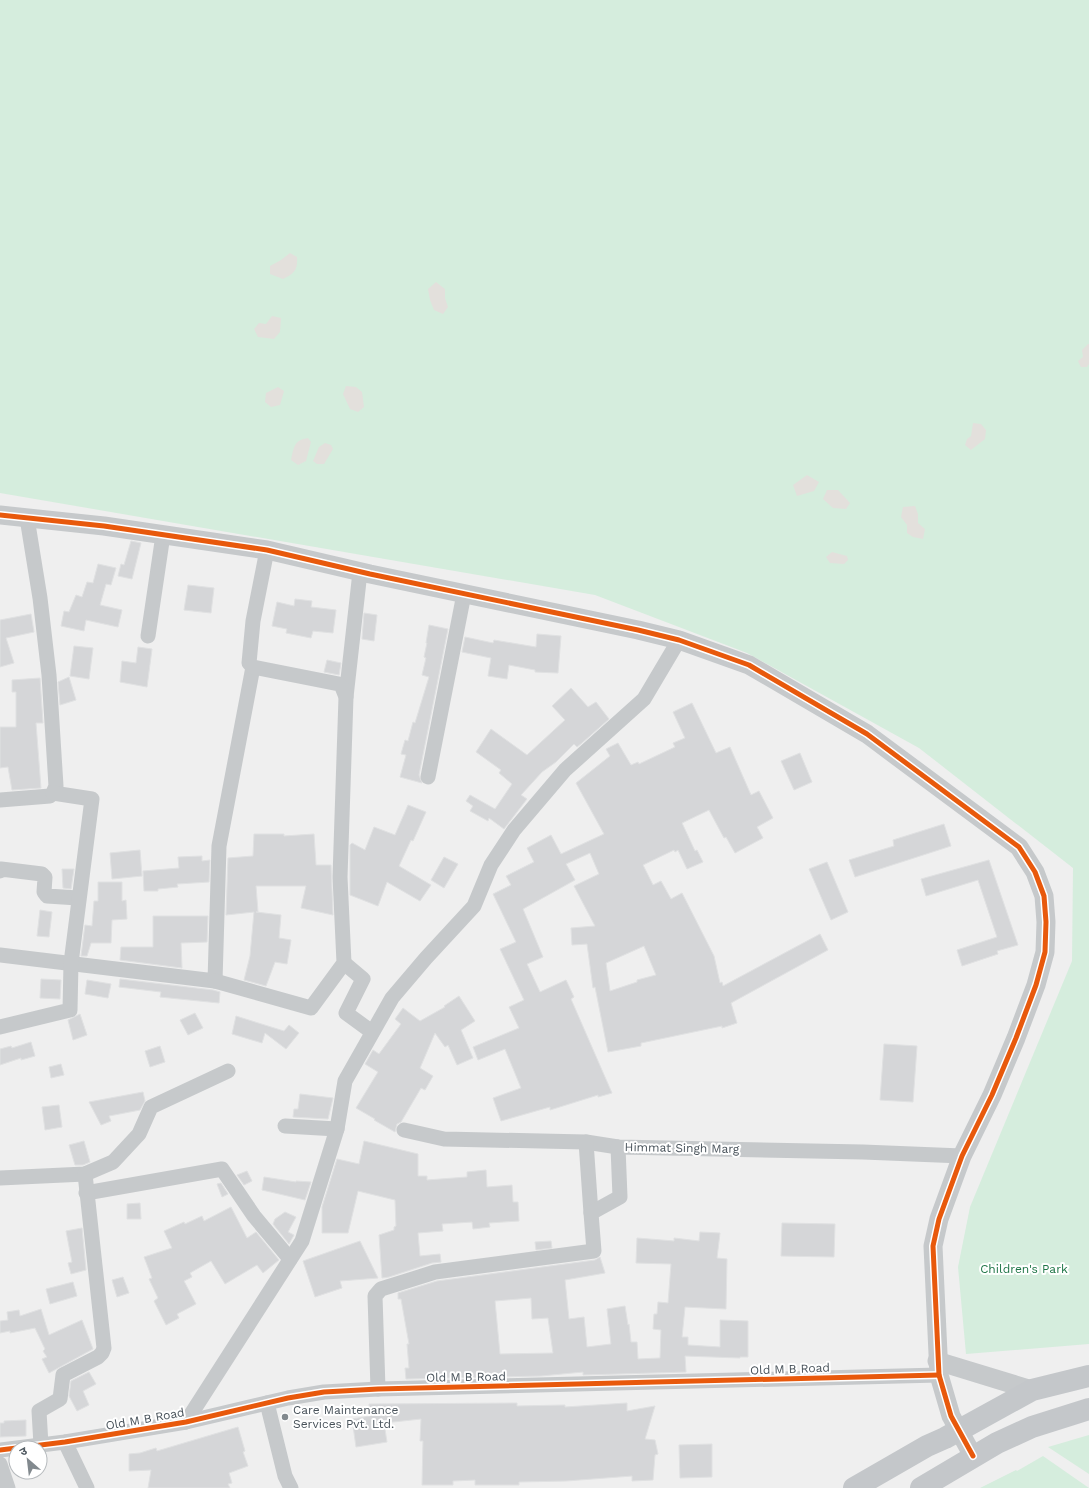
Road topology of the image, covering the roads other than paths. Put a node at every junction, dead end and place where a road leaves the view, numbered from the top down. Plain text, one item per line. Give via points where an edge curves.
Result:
1 (0, 515) edge
2 (26, 518) junction
3 (163, 534) junction
4 (267, 550) junction
5 (360, 572) junction
6 (464, 594) junction
7 (148, 636) dead end
8 (679, 640) junction
9 (253, 667) junction
10 (346, 697) junction
11 (428, 777) dead end
12 (53, 794) junction
13 (0, 800) edge
14 (0, 871) edge
15 (78, 898) junction
16 (0, 955) edge
17 (71, 963) junction
18 (344, 963) junction
19 (215, 981) junction
20 (0, 1027) edge
21 (372, 1032) junction
22 (228, 1071) dead end
23 (285, 1126) dead end
24 (337, 1129) junction
25 (404, 1130) dead end
26 (586, 1142) junction
27 (618, 1147) junction
28 (962, 1156) junction
29 (85, 1174) junction
30 (0, 1178) edge
31 (86, 1193) junction
32 (591, 1213) junction
33 (290, 1259) junction
34 (938, 1368) junction
35 (1089, 1376) edge
36 (378, 1389) junction
37 (1032, 1390) junction
38 (267, 1403) junction
39 (1089, 1410) edge
40 (186, 1422) junction
41 (959, 1430) junction
42 (41, 1440) edge
43 (65, 1442) junction
44 (48, 1443) edge
45 (973, 1456) junction
46 (0, 1464) edge
47 (8, 1488) edge
48 (87, 1488) edge
49 (291, 1488) edge
50 (854, 1488) edge
51 (921, 1488) edge

1 - 2 street
2 - 3 street
2 - 12 street via 40,598 49,675 56,786
3 - 4 street
3 - 7 street
4 - 5 street
4 - 9 street via 248,660
5 - 6 street
5 - 10 street
6 - 8 street
6 - 11 street
8 - 21 street via 644,699 565,770 514,830 491,865 474,906 392,998
8 - 28 street via 749,665 867,734 1019,847 1035,872 1044,896 1045,952 1036,985 1016,1038
9 - 10 street via 339,684
9 - 19 street via 219,846
10 - 18 street via 340,877
12 - 13 street via 44,798
12 - 15 street via 92,799
14 - 15 street via 1,869 42,874 45,877 44,892 47,896
15 - 17 street
16 - 17 street
17 - 19 street
17 - 20 street via 70,1010
18 - 19 street via 312,1008
18 - 21 street via 363,980 346,1013
21 - 24 street via 346,1081
22 - 29 street via 151,1107 139,1134 112,1162
23 - 24 street
24 - 33 street via 302,1241
25 - 26 street, Himmat Singh Marg via 444,1140
26 - 27 street, Himmat Singh Marg
26 - 32 street
27 - 28 street, Himmat Singh Marg
27 - 32 street via 620,1197
28 - 34 street via 939,1219 933,1246
29 - 30 street
29 - 31 street
31 - 33 street via 222,1169 254,1216
31 - 42 street via 104,1348 98,1357 63,1375 60,1399 39,1411
32 - 36 street via 594,1251 435,1272 381,1289 375,1296
33 - 40 street
34 - 36 street, Old M B Road
34 - 37 street
34 - 41 street via 951,1416
35 - 37 main road
36 - 38 street, Old M B Road via 324,1392
37 - 41 main road
38 - 40 street, Old M B Road
38 - 49 street via 285,1476
39 - 45 main road via 1032,1427
40 - 43 street, Old M B Road
41 - 45 street
41 - 50 main road
43 - 44 street, Old M B Road
43 - 48 street
45 - 51 main road
46 - 47 street

